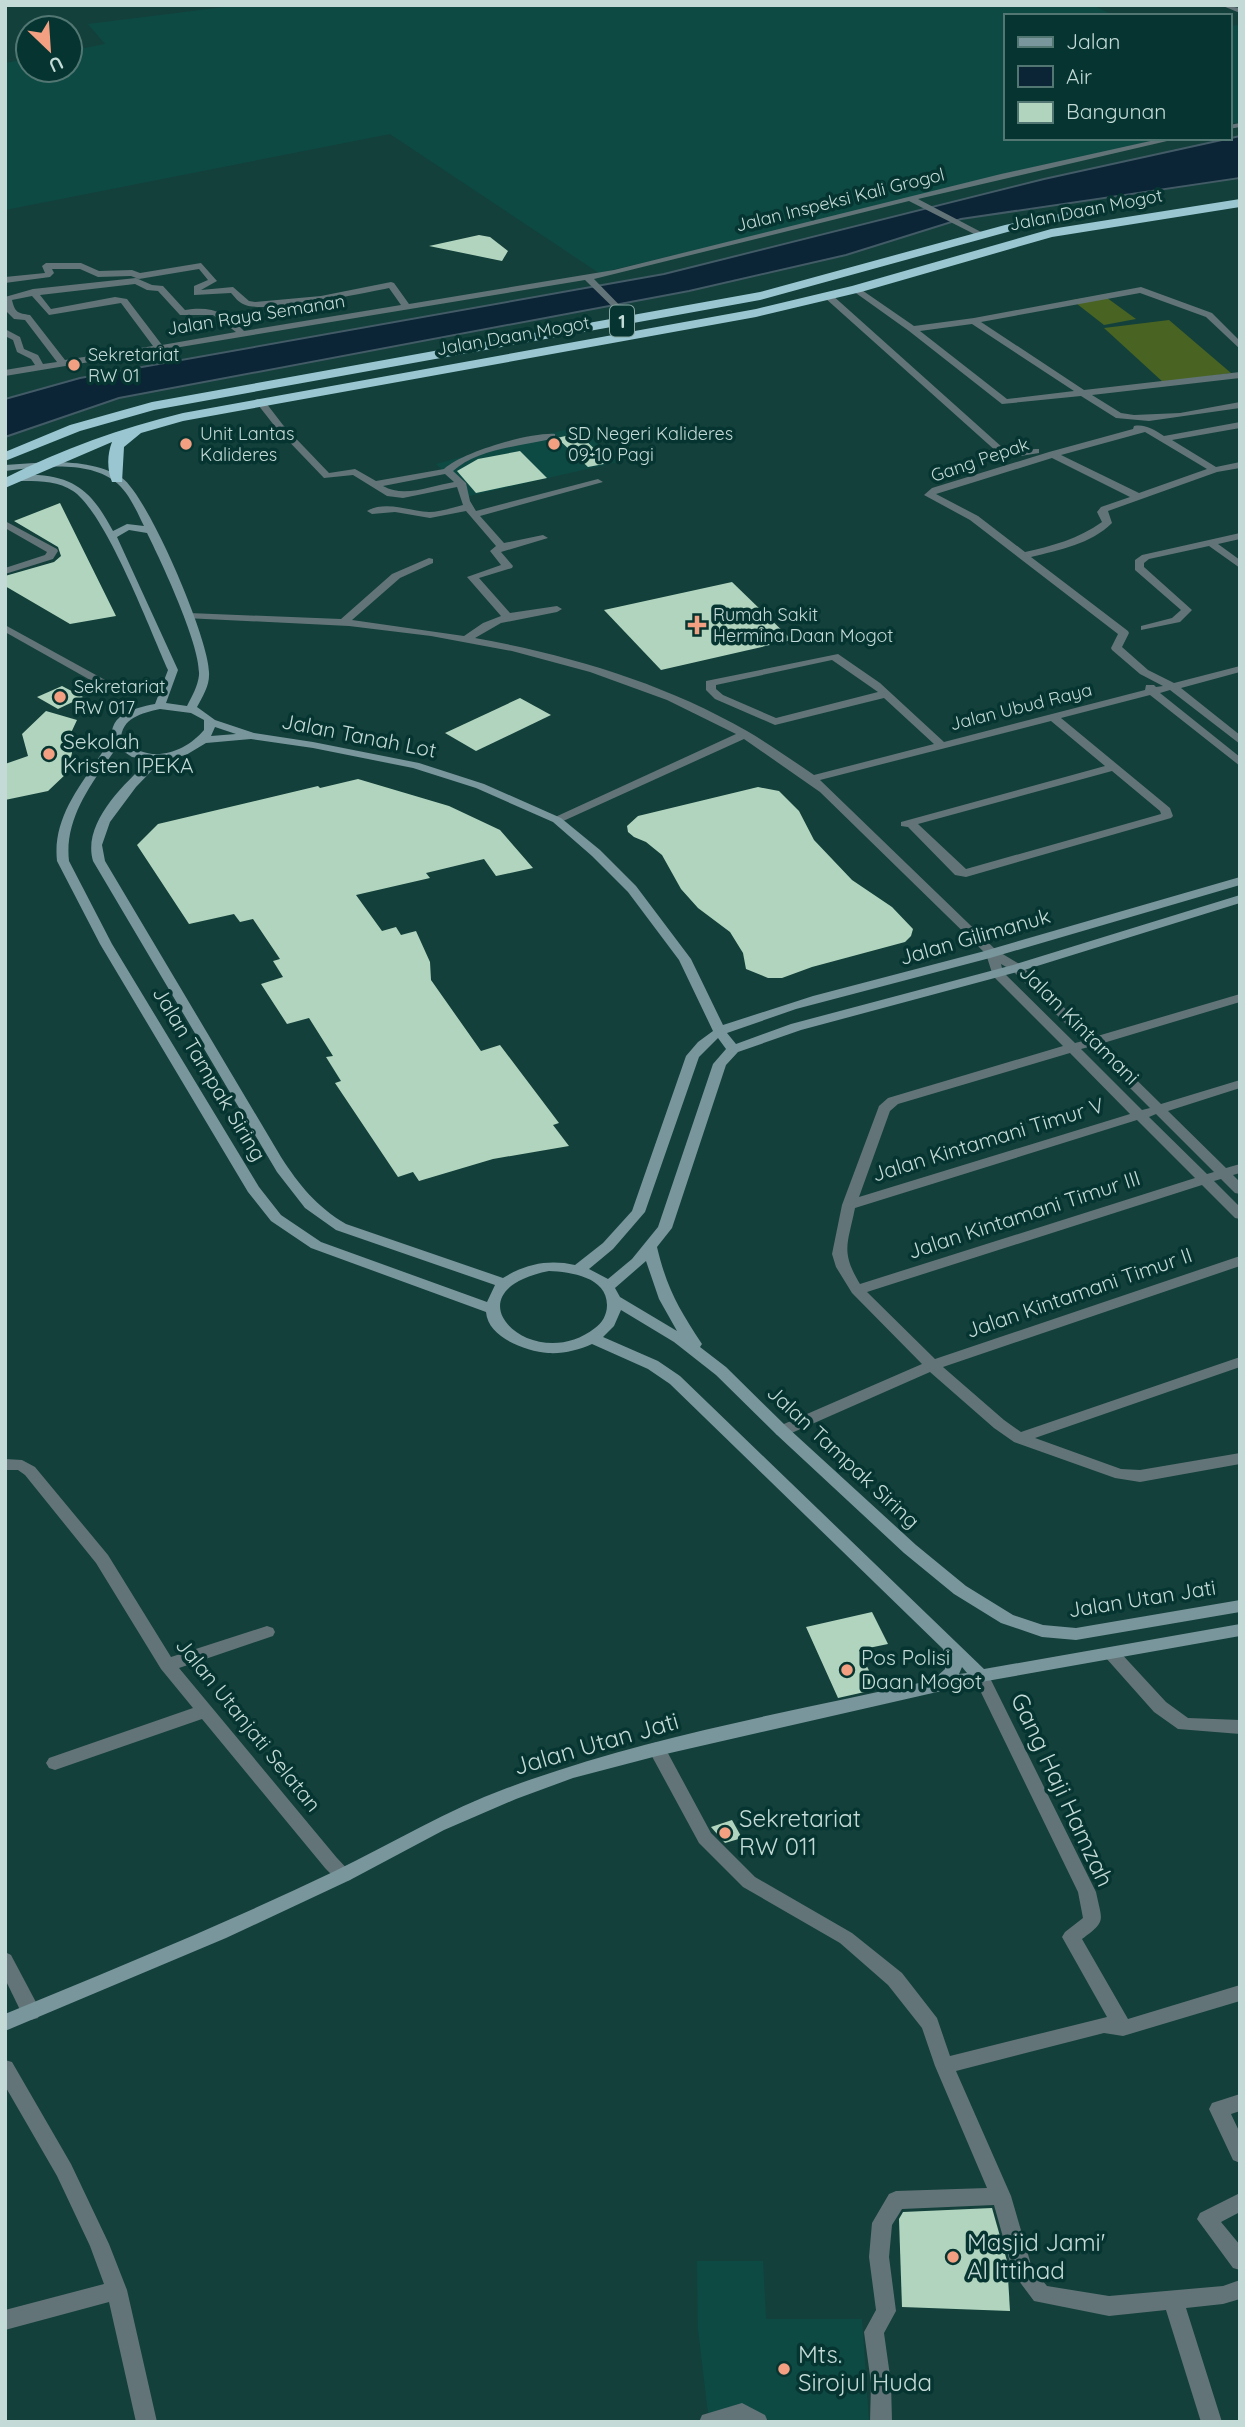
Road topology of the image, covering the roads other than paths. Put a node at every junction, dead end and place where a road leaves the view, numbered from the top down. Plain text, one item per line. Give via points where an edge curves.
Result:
1 (1225, 5) edge
2 (1240, 11) edge
3 (1166, 140) edge
4 (1240, 189) edge
5 (1200, 195) dead end
6 (913, 200) junction
7 (1240, 203) edge
8 (1106, 209) dead end
9 (978, 234) junction
10 (5, 280) edge
11 (590, 280) junction
12 (856, 289) junction
13 (512, 291) joint
14 (33, 292) junction
15 (197, 293) junction
16 (828, 296) junction
17 (407, 307) junction
18 (206, 309) junction
19 (626, 316) junction
20 (188, 321) junction
21 (974, 321) junction
22 (912, 329) junction
23 (5, 332) edge
24 (241, 333) junction
25 (202, 339) junction
26 (158, 346) junction
27 (1240, 346) edge
28 (461, 350) junction
29 (435, 354) junction
30 (62, 362) junction
31 (474, 363) junction
32 (40, 366) junction
33 (448, 368) junction
34 (7, 371) edge
35 (1240, 375) edge
36 (1083, 395) junction
37 (260, 401) junction
38 (1240, 405) edge
39 (1240, 425) edge
40 (145, 427) junction
41 (1146, 429) junction
42 (552, 436) dead end
43 (1163, 439) junction
44 (1052, 454) junction
45 (5, 457) edge
46 (1240, 464) edge
47 (43, 465) junction
48 (1215, 470) junction
49 (447, 471) junction
50 (9, 477) edge
51 (117, 479) junction
52 (598, 482) dead end
53 (461, 483) junction
54 (376, 484) junction
55 (1138, 496) junction
56 (373, 511) dead end
57 (472, 511) junction
58 (5, 524) edge
59 (149, 530) junction
60 (1240, 536) edge
61 (111, 537) junction
62 (543, 538) dead end
63 (1211, 543) junction
64 (502, 547) junction
65 (1021, 556) junction
66 (429, 561) dead end
67 (1240, 565) edge
68 (5, 571) edge
69 (556, 609) dead end
70 (508, 616) junction
71 (189, 617) junction
72 (342, 623) junction
73 (5, 628) edge
74 (1145, 628) dead end
75 (467, 639) junction
76 (1240, 669) edge
77 (1144, 673) junction
78 (1240, 678) edge
79 (1197, 684) junction
80 (111, 688) dead end
81 (1176, 690) junction
82 (885, 694) junction
83 (1156, 695) junction
84 (160, 706) junction
85 (191, 709) junction
86 (1057, 721) junction
87 (211, 722) junction
88 (746, 734) junction
89 (252, 736) junction
90 (207, 740) junction
91 (115, 741) junction
92 (1240, 741) edge
93 (941, 745) junction
94 (160, 756) junction
95 (1240, 763) edge
96 (1113, 767) junction
97 (816, 782) junction
98 (557, 820) junction
99 (1240, 881) edge
100 (1240, 899) edge
101 (992, 953) junction
102 (1017, 968) junction
103 (997, 973) junction
104 (1240, 998) edge
105 (720, 1032) junction
106 (1090, 1041) junction
107 (1071, 1047) junction
108 (733, 1049) junction
109 (1240, 1084) edge
110 (1158, 1109) junction
111 (1139, 1115) junction
112 (1240, 1168) edge
113 (1223, 1173) junction
114 (1203, 1179) junction
115 (1240, 1190) edge
116 (849, 1205) junction
117 (1240, 1215) edge
118 (650, 1248) junction
119 (1240, 1261) edge
120 (578, 1270) junction
121 (503, 1283) junction
122 (857, 1290) junction
123 (610, 1293) junction
124 (491, 1308) junction
125 (592, 1338) junction
126 (1240, 1363) edge
127 (932, 1365) junction
128 (722, 1371) junction
129 (782, 1431) junction
130 (1019, 1438) junction
131 (1240, 1458) edge
132 (5, 1464) edge
133 (1240, 1606) edge
134 (1240, 1630) edge
135 (267, 1632) dead end
136 (1050, 1633) joint
137 (950, 1646) junction
138 (1112, 1654) junction
139 (167, 1665) junction
140 (981, 1676) junction
141 (935, 1686) junction
142 (205, 1711) junction
143 (1240, 1727) edge
144 (657, 1749) junction
145 (55, 1763) dead end
146 (344, 1875) junction
147 (5, 1960) edge
148 (1240, 1993) edge
149 (32, 2012) junction
150 (5, 2023) edge
151 (1123, 2028) junction
152 (944, 2066) junction
153 (5, 2068) edge
154 (1240, 2102) edge
155 (1240, 2154) edge
156 (1001, 2196) junction
157 (1240, 2202) edge
158 (1240, 2261) edge
159 (1240, 2289) edge
160 (117, 2290) junction
161 (1173, 2301) junction
162 (5, 2320) edge
163 (147, 2422) edge
164 (709, 2422) edge
165 (758, 2422) edge
166 (881, 2422) edge
167 (1212, 2422) edge

1 - 2 street
3 - 6 street, Jalan Inspeksi Kali Grogol
4 - 5 highway
6 - 9 street
6 - 11 street, Jalan Inspeksi Kali Grogol
7 - 12 highway, Jalan Daan Mogot / 1 via 1051,233
8 - 9 highway, Jalan Daan Mogot / 1
9 - 19 highway, Jalan Daan Mogot / 1 via 786,290
10 - 15 street via 47,275 47,266 54,264 85,266 98,274 139,276 201,266 213,281 197,288
11 - 13 street, Jalan Inspeksi Kali Grogol
11 - 19 street
12 - 16 highway, Jalan Daan Mogot / 1
12 - 22 street
13 - 17 street, Jalan Raya Semanan
14 - 20 street via 136,281 160,288
14 - 26 street via 49,312 122,300
14 - 30 street via 8,299 10,312 27,317
15 - 17 street via 230,289 249,305 275,304 391,285
15 - 18 street
16 - 31 highway, Jalan Daan Mogot / 1
16 - 41 street via 1006,453 1021,455 1121,429
17 - 24 street, Jalan Raya Semanan
18 - 20 street
18 - 24 street via 225,315
19 - 28 highway, Jalan Daan Mogot / 1
20 - 25 street
21 - 22 street
21 - 27 street via 1141,290 1209,315
21 - 36 street
22 - 36 street via 1002,401
23 - 32 street via 17,338 20,350 35,357
24 - 25 street, Jalan Raya Semanan
25 - 26 street, Jalan Raya Semanan
26 - 30 street, Jalan Raya Semanan
28 - 29 highway, Jalan Daan Mogot / 1
28 - 31 highway
29 - 33 highway
29 - 45 highway, Jalan Daan Mogot / 1 via 152,406 75,428
30 - 32 street, Jalan Raya Semanan
31 - 33 highway, Jalan Daan Mogot / 1
32 - 34 street, Jalan Raya Semanan
33 - 37 highway, Jalan Daan Mogot / 1
35 - 36 street
36 - 38 street via 1119,416 1137,419
37 - 40 highway, Jalan Daan Mogot / 1
37 - 54 street via 327,476 355,472
39 - 43 street
40 - 47 highway, Jalan Daan Mogot / 1
40 - 51 highway via 117,445
41 - 43 street
41 - 44 street, Gang Pepak
42 - 49 street via 467,458
43 - 48 street
44 - 55 street
44 - 65 street, Gang Pepak via 929,495 974,518
46 - 48 street
47 - 50 highway, Jalan Daan Mogot / 1
47 - 51 main road via 75,466
48 - 55 street
49 - 53 street
49 - 54 street
50 - 61 main road via 56,481 78,489
51 - 59 main road via 129,490
52 - 57 street
53 - 54 street via 403,495 390,494
53 - 57 street via 461,495
55 - 65 street via 1104,509 1107,523 1083,537
56 - 57 street
57 - 64 street
58 - 68 street via 53,551 49,557
59 - 61 main road via 127,527
59 - 71 main road
60 - 63 street
61 - 84 main road via 173,670
62 - 64 street
63 - 67 street
63 - 74 street via 1139,562 1139,568 1186,610 1176,620
64 - 70 street via 495,551 508,566 472,577
65 - 77 street, Gang Pepak via 1124,633 1115,648
66 - 72 street via 396,576
69 - 70 street
70 - 75 street via 481,626
71 - 72 street
71 - 85 main road via 204,667 204,684
72 - 75 street
73 - 80 street
75 - 88 street via 594,669
76 - 79 street, Jalan Ubud Raya
77 - 81 street
77 - 83 street
78 - 79 street, Jalan Ubud Raya
79 - 81 street, Jalan Ubud Raya
81 - 83 street, Jalan Ubud Raya
81 - 92 street
82 - 82 street via 834,656 710,683 719,697 775,722
82 - 93 street
83 - 86 street, Jalan Ubud Raya
83 - 95 street
84 - 85 main road
84 - 91 main road, Jalan Tampak Siring via 118,723
85 - 87 main road, Jalan Tanah Lot
86 - 93 street, Jalan Ubud Raya
86 - 96 street
86 - 97 street, Jalan Ubud Raya
87 - 89 main road, Jalan Tanah Lot
87 - 90 main road
88 - 97 street
88 - 98 street
89 - 90 main road, Jalan Tanah Lot
89 - 98 main road, Jalan Tanah Lot via 415,765 481,786
90 - 94 main road, Jalan Tanah Lot via 187,751
91 - 94 main road via 132,752
91 - 124 main road, Jalan Tampak Siring via 65,822 59,848 106,944 253,1189 276,1219 316,1245
93 - 97 street, Jalan Ubud Raya
94 - 121 main road, Jalan Tampak Siring via 131,783 105,824 96,845 99,862 299,1197 341,1227
96 - 96 street via 1166,810 1167,816 966,873 958,872 908,824
97 - 101 street
98 - 105 main road, Jalan Tanah Lot via 639,899 685,959
99 - 101 main road, Jalan Gilimanuk
100 - 102 main road, Jalan Gilimanuk
101 - 102 street, Jalan Kintamani
101 - 103 street, Jalan Kintamani
101 - 105 main road, Jalan Gilimanuk
102 - 103 main road, Jalan Gilimanuk
102 - 106 street, Jalan Kintamani
103 - 107 street, Jalan Kintamani
103 - 108 main road, Jalan Gilimanuk via 796,1027
104 - 106 street
105 - 108 main road, Jalan Tanah Lot
105 - 120 main road via 703,1042 693,1056 638,1212 614,1241
106 - 107 street
106 - 110 street, Jalan Kintamani
107 - 111 street, Jalan Kintamani
107 - 116 street via 893,1101 884,1109
108 - 118 main road via 720,1064 670,1218
109 - 110 street, Jalan Kintamani Timur V
110 - 111 street, Jalan Kintamani Timur V
110 - 113 street, Jalan Kintamani
111 - 114 street, Jalan Kintamani
111 - 116 street, Jalan Kintamani Timur V
112 - 113 street, Jalan Kintamani Timur III
113 - 114 street, Jalan Kintamani Timur III
113 - 115 street, Jalan Kintamani
114 - 117 street, Jalan Kintamani
114 - 122 street, Jalan Kintamani Timur III
116 - 122 street via 839,1254
118 - 123 main road
118 - 128 main road via 656,1276 676,1317
119 - 127 street, Jalan Kintamani Timur II
120 - 121 main road via 549,1266
120 - 123 main road via 593,1275
121 - 124 main road
122 - 127 street
123 - 125 main road via 614,1314
123 - 128 main road, Jalan Tampak Siring
124 - 125 main road via 501,1330 527,1345 561,1348
125 - 137 main road via 675,1380
126 - 130 street
127 - 129 street, Jalan Kintamani Timur II
127 - 130 street
128 - 129 main road, Jalan Tampak Siring
129 - 136 main road, Jalan Tampak Siring via 960,1590 1007,1619
130 - 131 street via 1119,1474 1140,1476
132 - 139 street, Jalan Utanjati Selatan via 22,1465 30,1471 102,1559
133 - 136 main road, Jalan Utan Jati via 1085,1633
134 - 138 main road, Jalan Utan Jati
135 - 139 street
137 - 140 main road
137 - 141 main road via 953,1671
138 - 140 main road, Jalan Utan Jati
138 - 143 street via 1160,1707 1184,1724
139 - 142 street, Jalan Utanjati Selatan
140 - 141 main road, Jalan Utan Jati
140 - 151 street, Gang Haji Hamzah via 1087,1892 1093,1921 1071,1937
141 - 144 main road, Jalan Utan Jati
142 - 145 street
142 - 146 street, Jalan Utanjati Selatan
144 - 146 main road, Jalan Utan Jati via 510,1794 438,1825
144 - 152 street via 705,1838 749,1882 846,1938 895,1979 930,2024
146 - 149 main road, Jalan Utan Jati
147 - 149 street
148 - 151 street
149 - 150 main road, Jalan Utan Jati
151 - 152 street via 1104,2025
152 - 156 street
153 - 160 street via 64,2170
154 - 155 street via 1219,2109
156 - 161 street via 1023,2273 1041,2294 1109,2306
156 - 166 street via 896,2200 882,2222 879,2257 886,2311 874,2332
157 - 158 street via 1207,2219
159 - 161 street
160 - 162 street
160 - 163 street
161 - 167 street
164 - 165 street via 741,2413

